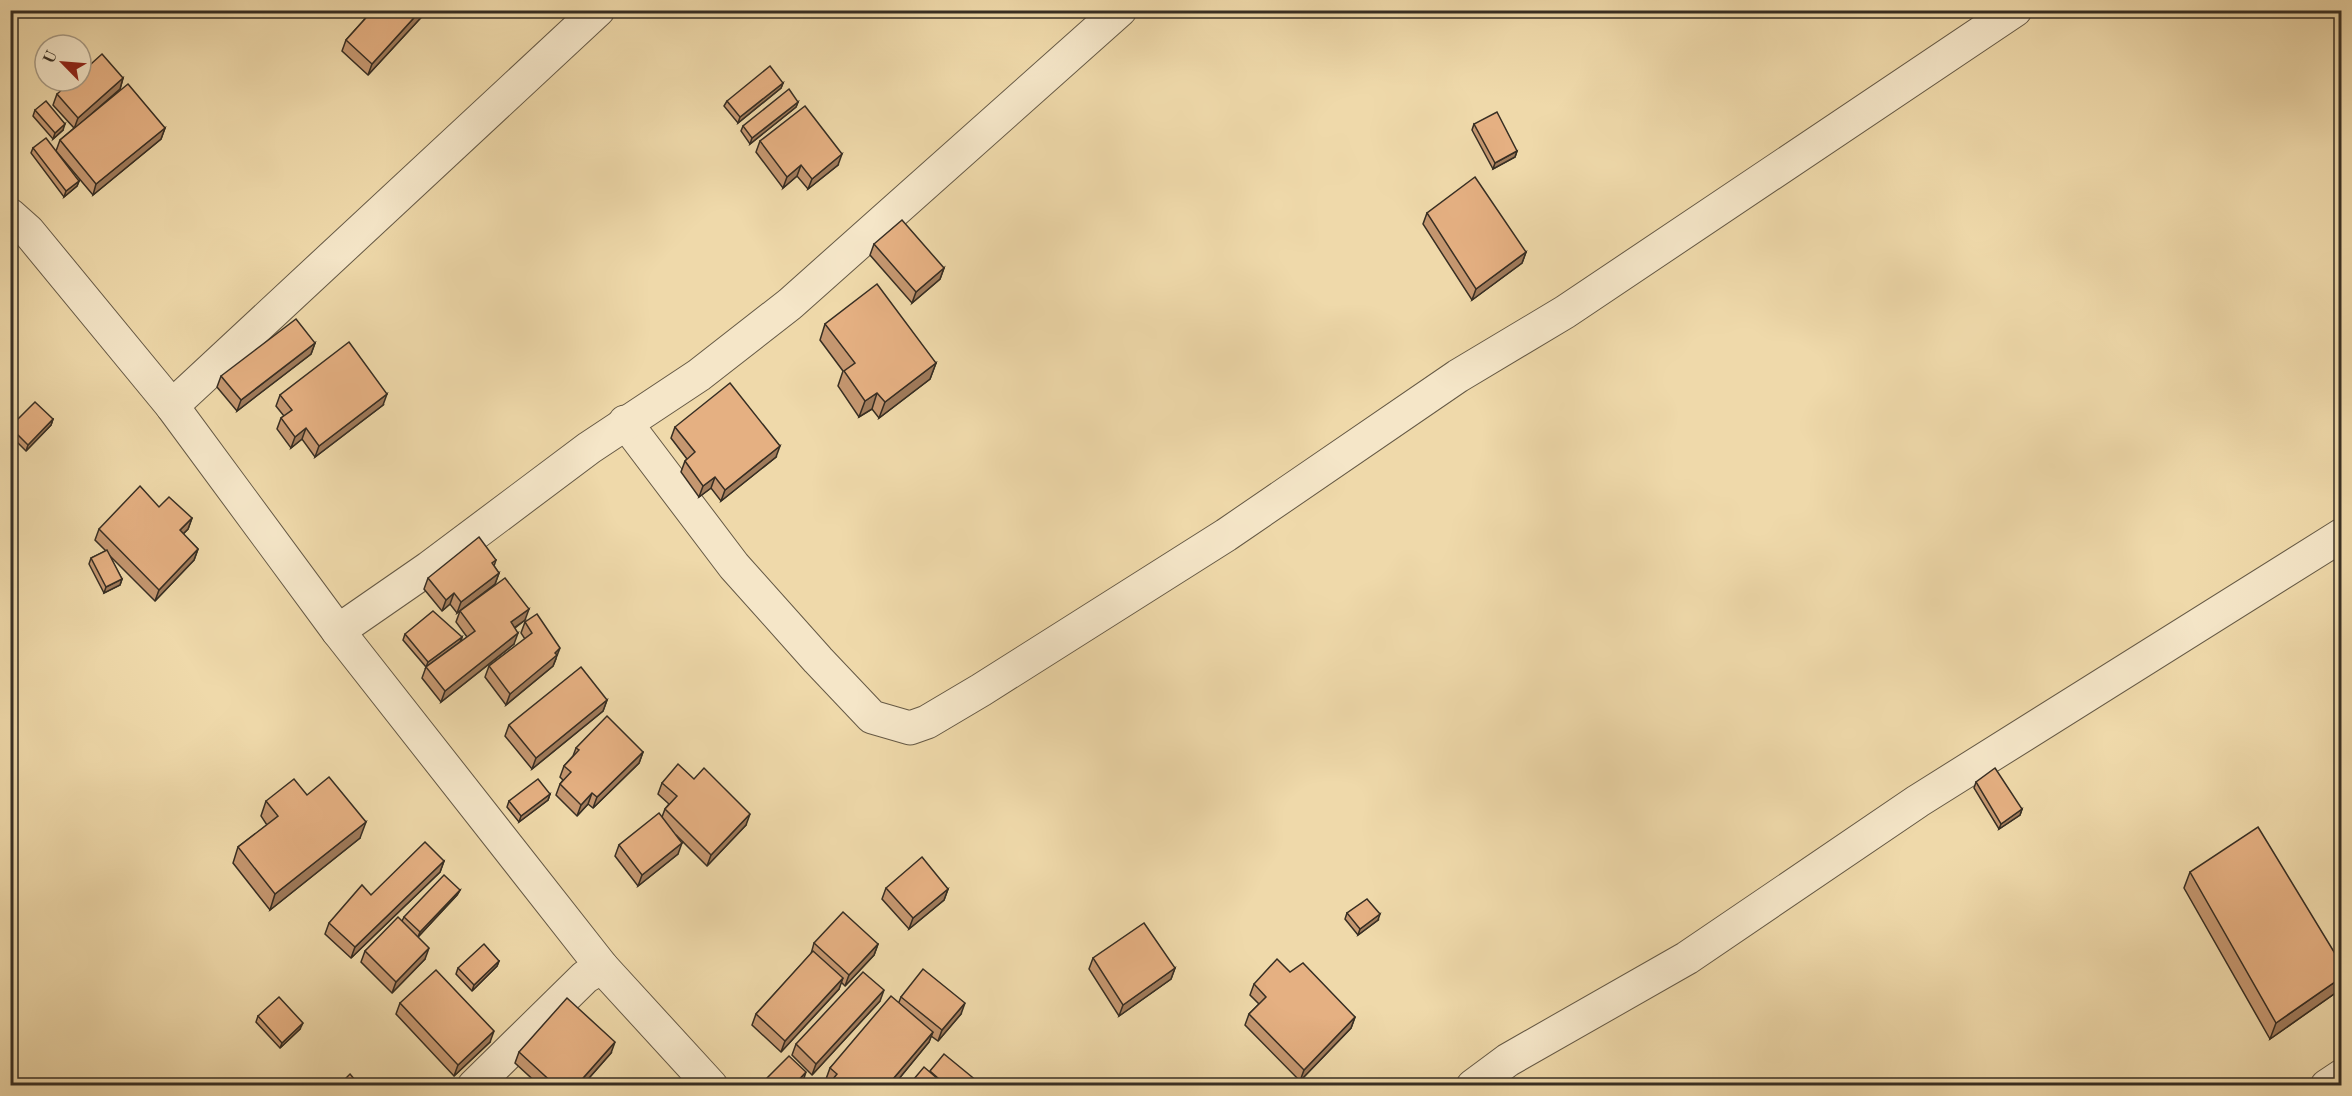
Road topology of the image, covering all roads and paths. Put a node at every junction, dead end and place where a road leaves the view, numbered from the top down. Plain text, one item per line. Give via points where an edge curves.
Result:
1 (598, 10) edge
2 (1120, 10) edge
3 (2015, 10) edge
4 (10, 215) edge
5 (172, 406) junction
6 (626, 422) junction
7 (2342, 535) edge
8 (338, 631) junction
9 (602, 967) junction
10 (2342, 1076) edge
11 (474, 1086) edge
12 (711, 1086) edge
13 (1473, 1086) edge
14 (2327, 1086) edge

1 - 5 street
2 - 6 street via 790,304 699,375
3 - 6 street via 1575,306 1458,376 1226,535 927,722 910,728 872,717 818,660 734,566
4 - 5 street via 28,231
5 - 8 street
6 - 8 street
7 - 13 street via 1918,801 1687,958 1508,1060
8 - 9 street
9 - 11 street via 585,977
9 - 12 street
10 - 14 street

